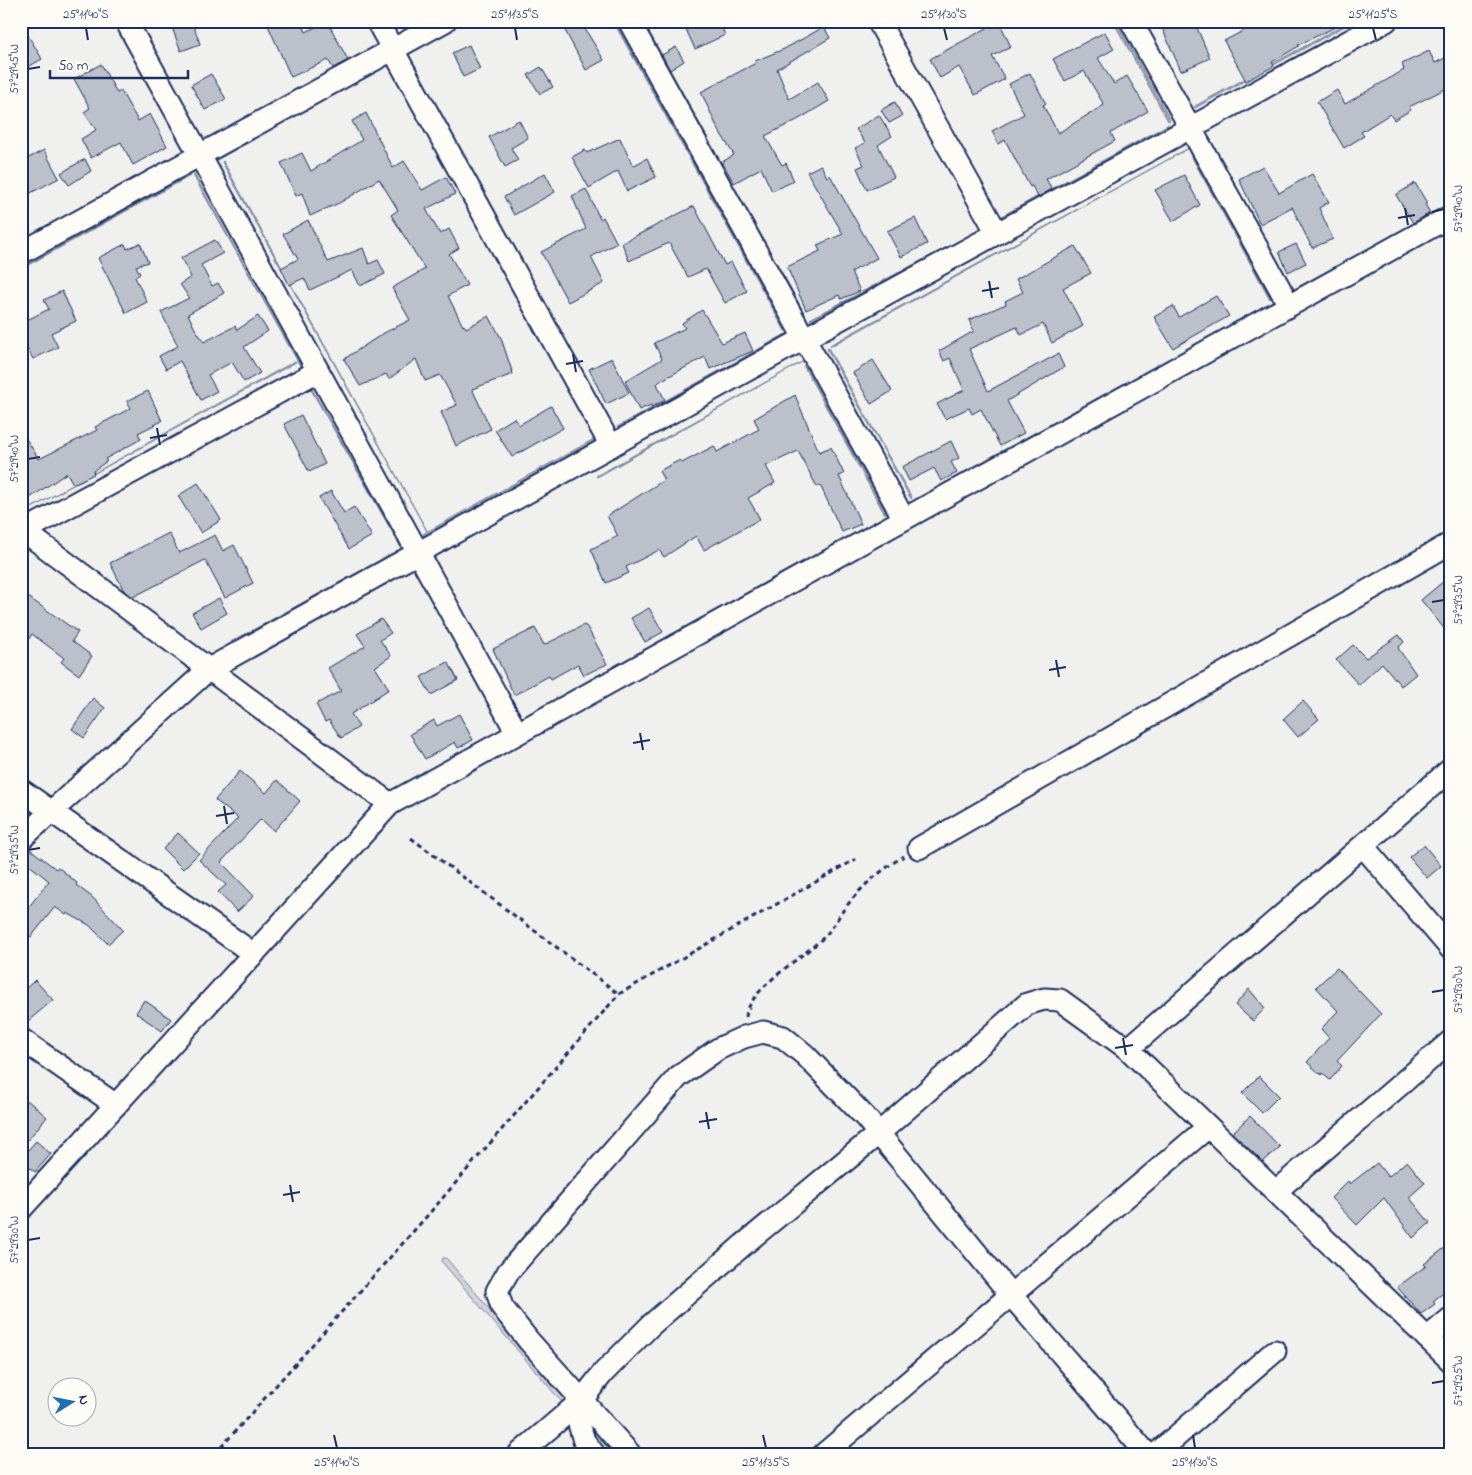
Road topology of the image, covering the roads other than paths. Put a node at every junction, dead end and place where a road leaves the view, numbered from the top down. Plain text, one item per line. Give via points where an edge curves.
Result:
1 (126, 21) edge
2 (377, 21) edge
3 (445, 21) edge
4 (629, 21) edge
5 (878, 21) edge
6 (1131, 21) edge
7 (1385, 21) edge
8 (393, 50) junction
9 (1191, 128) junction
10 (200, 155) junction
11 (1451, 216) edge
12 (997, 233) junction
13 (21, 252) edge
14 (1289, 305) junction
15 (804, 338) junction
16 (318, 371) junction
17 (612, 446) junction
18 (904, 519) junction
19 (23, 530) edge
20 (1451, 543) edge
21 (419, 554) junction
22 (209, 669) junction
23 (517, 733) junction
24 (1451, 769) edge
25 (21, 790) edge
26 (390, 804) junction
27 (51, 811) junction
28 (21, 839) edge
29 (1363, 846) junction
30 (919, 848) road end
31 (1451, 949) edge
32 (254, 954) junction
33 (21, 1039) edge
34 (1451, 1041) edge
35 (1128, 1049) junction
36 (116, 1105) junction
37 (1208, 1127) junction
38 (878, 1134) junction
39 (1275, 1192) junction
40 (21, 1209) edge
41 (1011, 1295) junction
42 (1451, 1318) edge
43 (1427, 1338) junction
44 (1275, 1352) dead end
45 (1451, 1361) edge
46 (581, 1401) junction
47 (519, 1454) edge
48 (594, 1454) edge
49 (630, 1454) edge
50 (824, 1454) edge
51 (1147, 1454) edge
52 (1156, 1454) edge

1 - 10 street
2 - 8 street
3 - 8 street
4 - 15 street
5 - 12 street
6 - 9 street
7 - 9 street
8 - 10 street
8 - 17 street
9 - 12 street
9 - 14 street
10 - 13 street
10 - 16 street
11 - 14 street
12 - 15 street
14 - 18 street
15 - 17 street
15 - 18 street
16 - 19 street
16 - 21 street
17 - 21 street
18 - 23 street
19 - 22 street
20 - 30 street
21 - 22 street
21 - 23 street
22 - 26 street
22 - 27 street
23 - 26 street
24 - 29 street
25 - 27 street
26 - 32 street
27 - 28 street
27 - 32 street
29 - 31 street
29 - 35 street
32 - 36 street
33 - 36 street
34 - 39 street
35 - 37 street
35 - 38 street via 1060,1000 1044,999 1027,1004
36 - 40 street
37 - 39 street
37 - 41 street
38 - 41 street
38 - 46 street via 742,1245 651,1325 603,1373
38 - 46 street via 811,1061 783,1037 763,1032 744,1037 718,1049 678,1077 508,1272 497,1291 502,1307
39 - 43 street
41 - 50 street
41 - 51 street
42 - 43 street
43 - 45 street
44 - 52 street
46 - 47 street
46 - 48 street via 578,1420 584,1441
46 - 49 street

